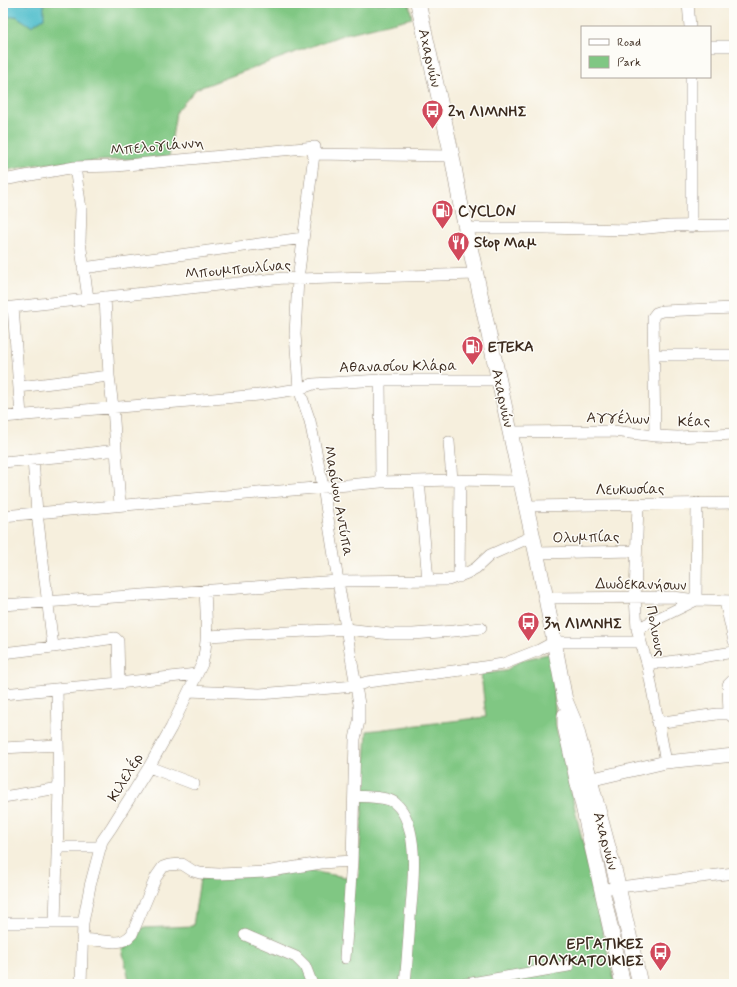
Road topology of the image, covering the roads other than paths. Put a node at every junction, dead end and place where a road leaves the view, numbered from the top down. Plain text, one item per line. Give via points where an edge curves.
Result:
1 (418, 3) edge
2 (688, 3) edge
3 (690, 26) edge
4 (711, 46) edge
5 (734, 46) edge
6 (691, 78) edge
7 (314, 151) junction
8 (452, 156) junction
9 (75, 167) junction
10 (3, 180) edge
11 (734, 225) edge
12 (691, 226) junction
13 (466, 228) junction
14 (303, 238) junction
15 (83, 268) junction
16 (476, 274) junction
17 (298, 279) junction
18 (104, 297) junction
19 (88, 298) junction
20 (8, 307) edge
21 (734, 308) edge
22 (654, 355) junction
23 (734, 355) edge
24 (109, 376) junction
25 (380, 380) junction
26 (499, 380) junction
27 (19, 387) junction
28 (299, 389) junction
29 (112, 407) junction
30 (21, 416) junction
31 (3, 417) edge
32 (511, 432) junction
33 (734, 434) edge
34 (655, 436) junction
35 (449, 442) dead end
36 (116, 450) junction
37 (33, 459) junction
38 (3, 462) edge
39 (456, 480) junction
40 (419, 481) junction
41 (521, 481) junction
42 (381, 482) junction
43 (323, 488) junction
44 (697, 503) junction
45 (734, 503) edge
46 (638, 504) junction
47 (120, 505) junction
48 (526, 506) junction
49 (38, 513) junction
50 (3, 516) edge
51 (533, 536) junction
52 (636, 551) junction
53 (537, 553) junction
54 (459, 577) junction
55 (428, 580) junction
56 (338, 581) junction
57 (205, 590) junction
58 (635, 597) junction
59 (546, 598) junction
60 (696, 600) junction
61 (730, 601) edge
62 (47, 602) junction
63 (3, 606) edge
64 (481, 628) dead end
65 (347, 629) junction
66 (637, 629) junction
67 (207, 636) junction
68 (734, 641) edge
69 (554, 642) junction
70 (641, 642) junction
71 (53, 647) junction
72 (734, 652) edge
73 (3, 653) edge
74 (646, 663) junction
75 (196, 674) junction
76 (734, 679) edge
77 (119, 683) junction
78 (355, 686) junction
79 (57, 689) junction
80 (189, 691) junction
81 (3, 694) edge
82 (566, 700) junction
83 (731, 716) edge
84 (657, 723) junction
85 (58, 745) junction
86 (3, 748) edge
87 (734, 755) edge
88 (666, 762) junction
89 (149, 767) junction
90 (589, 780) junction
91 (194, 784) dead end
92 (59, 788) junction
93 (354, 796) junction
94 (3, 797) edge
95 (57, 847) junction
96 (101, 847) junction
97 (352, 861) junction
98 (734, 873) edge
99 (618, 887) junction
100 (602, 889) junction
101 (3, 923) edge
102 (55, 923) junction
103 (83, 923) junction
104 (245, 935) dead end
105 (82, 939) junction
106 (345, 958) dead end
107 (568, 966) dead end
108 (507, 980) edge
109 (81, 984) edge
110 (312, 984) edge
111 (406, 984) edge
112 (466, 984) edge
113 (622, 984) edge
114 (640, 984) edge

1 - 8 main road, Αχαρνών
2 - 3 street
4 - 5 street
6 - 12 street
7 - 8 street, Μπελογιάννη
7 - 9 street, Μπελογιάννη
7 - 14 street, Μαρίνου Αντύπα
8 - 13 main road, Αχαρνών
9 - 10 street, Μπελογιάννη
9 - 15 street via 81,209 80,242
11 - 12 street
12 - 13 street via 627,230
13 - 16 main road, Αχαρνών
14 - 15 street
14 - 17 street, Μαρίνου Αντύπα
15 - 19 street
16 - 17 street, Μπουμπουλίνας
16 - 26 main road, Αχαρνών
17 - 18 street, Μπουμπουλίνας via 284,278
17 - 28 street, Μαρίνου Αντύπα via 295,334
18 - 19 street, Μπουμπουλίνας
18 - 24 street
19 - 20 street, Μπουμπουλίνας
20 - 27 street
21 - 22 street, Αγγέλων via 656,313 653,317
22 - 23 street
22 - 34 street, Αγγέλων
24 - 27 street
24 - 29 street
25 - 26 street, Αθανασίου Κλάρα
25 - 28 street, Αθανασίου Κλάρα via 313,384
25 - 42 street
26 - 32 main road, Αχαρνών
27 - 30 street
28 - 29 street, Αθανασίου Κλάρα via 259,395
28 - 43 street, Μαρίνου Αντύπα via 310,421
29 - 30 street, Αθανασίου Κλάρα
29 - 36 street
30 - 31 street, Αθανασίου Κλάρα
32 - 34 street, Αγγέλων via 613,430
32 - 41 main road, Αχαρνών
33 - 34 street, Κέας
35 - 39 street
36 - 37 street
36 - 47 street
37 - 38 street
37 - 49 street
39 - 40 street
39 - 41 street
39 - 54 street
40 - 42 street
40 - 55 street
41 - 48 main road, Αχαρνών
42 - 43 street
43 - 47 street
43 - 56 street, Μαρίνου Αντύπα
44 - 45 street, Λευκωσίας
44 - 46 street, Λευκωσίας
44 - 60 street
46 - 48 street, Λευκωσίας
46 - 52 street, Πολυους
47 - 49 street
48 - 51 main road, Αχαρνών
49 - 50 street
49 - 62 street
51 - 53 main road, Αχαρνών
51 - 54 street via 490,555 476,568
52 - 53 street, Ολυμπίας
52 - 58 street, Πολυους
53 - 59 main road, Αχαρνών
54 - 55 street
55 - 56 street
56 - 57 street
56 - 65 street, Μαρίνου Αντύπα
57 - 62 street
57 - 67 street, Κιλελέρ
58 - 59 street, Δωδεκανήσων
58 - 60 street, Δωδεκανήσων
58 - 66 street, Πολυους
59 - 69 main road, Αχαρνών
60 - 61 street, Δωδεκανήσων
60 - 66 street
61 - 68 street
62 - 63 street
62 - 71 street
64 - 65 street via 390,634
65 - 67 street
65 - 78 street, Μαρίνου Αντύπα
66 - 70 street, Πολυους
67 - 75 street, Κιλελέρ via 202,664
69 - 70 street
69 - 78 street via 503,664 374,681
69 - 82 main road, Αχαρνών
70 - 74 street, Πολυους
71 - 73 street
71 - 77 street via 117,639
72 - 74 street
74 - 84 street, Πολυους
75 - 77 street
75 - 80 street, Κιλελέρ
76 - 83 street via 728,685
77 - 79 street
78 - 80 street via 260,694
78 - 93 street, Μαρίνου Αντύπα via 360,714 355,739
79 - 81 street
79 - 85 street
80 - 89 street, Κιλελέρ
82 - 90 main road, Αχαρνών via 575,724
82 - 100 main road, Αχαρνών via 565,726
83 - 84 street via 717,714
84 - 88 street, Πολυους
85 - 86 street
85 - 92 street
87 - 88 street
88 - 90 street
89 - 91 street
89 - 96 street, Κιλελέρ via 104,836
90 - 99 main road, Αχαρνών
92 - 94 street
92 - 95 street
93 - 97 street, Μαρίνου Αντύπα
93 - 111 street via 394,802 406,819 410,832 414,870
95 - 96 street
95 - 102 street
96 - 103 street, Κιλελέρ
97 - 105 street via 321,862 265,872 219,874 192,871 182,864 169,865 156,877 130,937 120,942
97 - 106 street, Μαρίνου Αντύπα
98 - 99 street
99 - 100 street
99 - 114 main road, Αχαρνών
100 - 113 main road, Αχαρνών
101 - 102 street
102 - 103 street
103 - 105 street, Κιλελέρ
104 - 110 street via 296,957 305,966
105 - 109 street, Κιλελέρ
107 - 108 street
108 - 112 street

